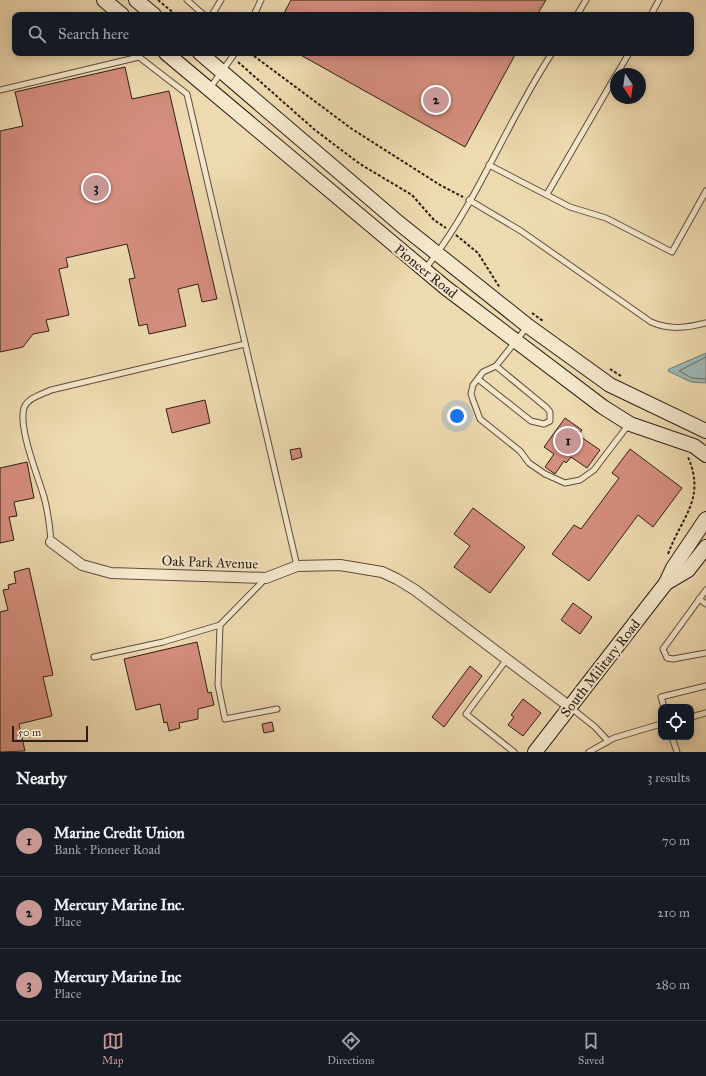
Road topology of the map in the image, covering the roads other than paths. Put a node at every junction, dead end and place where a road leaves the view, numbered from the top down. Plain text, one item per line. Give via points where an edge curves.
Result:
1 (104, 0) edge
2 (136, 0) edge
3 (221, 0) edge
4 (261, 0) edge
5 (586, 0) edge
6 (659, 0) edge
7 (188, 1) edge
8 (118, 12) edge
9 (150, 12) edge
10 (201, 12) edge
11 (214, 12) edge
12 (255, 12) edge
13 (579, 12) edge
14 (653, 12) edge
15 (170, 56) edge
16 (204, 56) edge
17 (233, 56) edge
18 (550, 56) edge
19 (627, 56) edge
20 (620, 68) edge
21 (223, 71) junction
22 (610, 85) edge
23 (209, 89) junction
24 (0, 90) edge
25 (489, 165) junction
26 (706, 190) edge
27 (547, 194) junction
28 (469, 200) junction
29 (437, 255) junction
30 (424, 270) junction
31 (706, 322) edge
32 (528, 326) junction
33 (515, 341) junction
34 (245, 344) junction
35 (496, 366) junction
36 (478, 378) junction
37 (630, 424) junction
38 (706, 431) edge
39 (706, 455) edge
40 (706, 519) edge
41 (51, 542) joint
42 (706, 547) edge
43 (297, 566) junction
44 (266, 578) junction
45 (666, 583) junction
46 (706, 590) edge
47 (699, 599) junction
48 (706, 604) edge
49 (220, 625) junction
50 (706, 653) edge
51 (94, 657) dead end
52 (507, 659) junction
53 (706, 686) edge
54 (663, 704) edge
55 (570, 707) junction
56 (277, 708) dead end
57 (706, 713) edge
58 (694, 716) edge
59 (658, 725) edge
60 (673, 740) edge
61 (608, 741) junction
62 (514, 752) edge
63 (535, 752) edge
64 (589, 752) edge
65 (677, 752) edge

1 - 8 main road
2 - 9 main road
3 - 11 lane
4 - 12 lane
5 - 13 lane
6 - 14 lane
7 - 10 lane
15 - 23 main road, Pioneer Road
16 - 21 main road, Pioneer Road
17 - 21 lane
18 - 25 lane
19 - 20 lane
21 - 23 lane
21 - 29 main road, Pioneer Road
22 - 27 lane
23 - 30 main road, Pioneer Road
24 - 34 lane via 139,57 187,94
25 - 27 lane
25 - 28 lane
26 - 27 lane via 672,252 606,218 570,206
28 - 29 lane
28 - 31 lane via 521,231 651,322 674,328
29 - 30 lane
29 - 32 main road, Pioneer Road
30 - 33 main road, Pioneer Road
32 - 33 lane
32 - 38 main road, Pioneer Road via 610,385
33 - 35 lane
33 - 37 main road, Pioneer Road via 603,407
34 - 41 lane via 51,390 32,399 24,407 23,420 45,504
34 - 43 lane
35 - 36 lane via 483,372
35 - 36 lane via 547,408 550,412 550,421 544,424 531,421
36 - 37 lane via 471,394 480,419 520,451 529,463 561,482 580,480 589,474
37 - 39 main road, Pioneer Road via 694,446
40 - 45 main road, South Military Road via 673,568
41 - 44 street, Oak Park Avenue via 82,565 111,573
42 - 45 main road, South Military Road via 688,570
43 - 44 street, Oak Park Avenue
43 - 52 street, Oak Park Avenue via 353,566 390,575 415,590
44 - 49 lane
45 - 55 main road, South Military Road
46 - 47 lane
47 - 48 lane
47 - 50 lane via 663,649 667,658 673,659
49 - 51 lane via 162,642
49 - 56 lane via 218,685 225,719
52 - 55 street, Oak Park Avenue
52 - 62 lane via 466,714
53 - 54 lane via 661,696
55 - 61 lane via 595,726
55 - 63 main road, South Military Road
57 - 58 lane
59 - 61 lane
60 - 65 lane
61 - 64 lane

